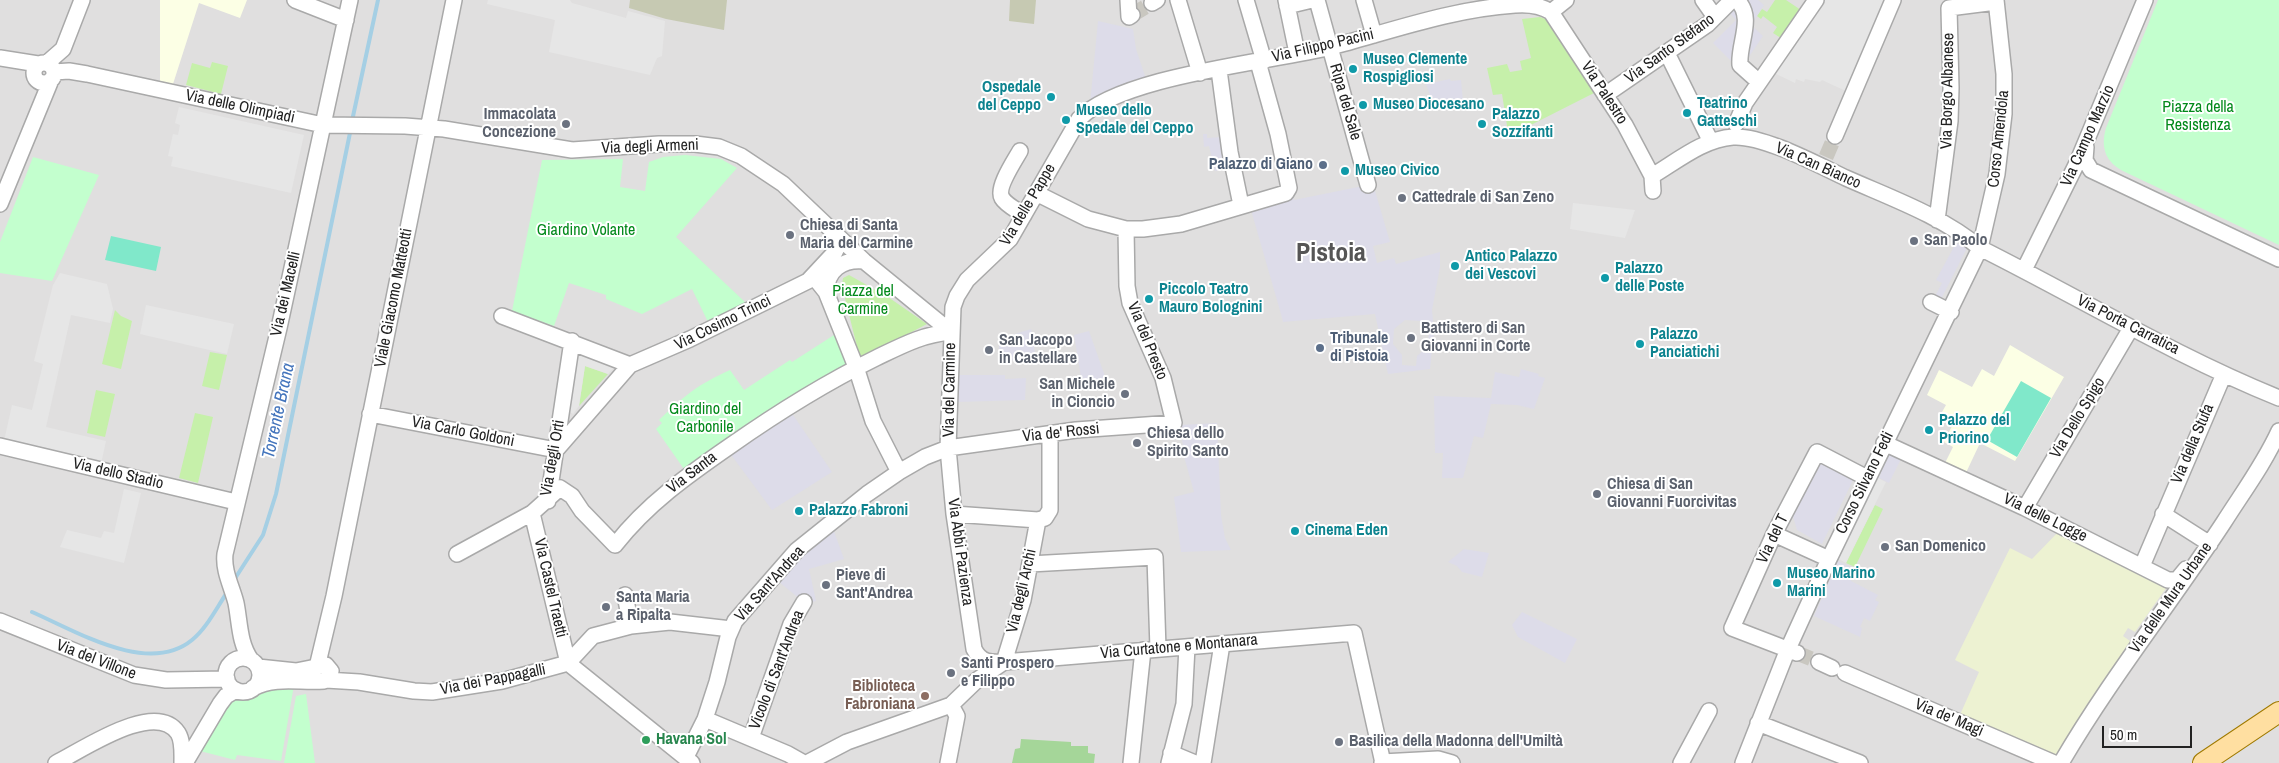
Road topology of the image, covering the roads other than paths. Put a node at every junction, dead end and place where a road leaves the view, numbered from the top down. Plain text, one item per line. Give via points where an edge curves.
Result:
1 (82, 0) edge
2 (295, 0) edge
3 (350, 0) edge
4 (454, 0) edge
5 (1128, 0) edge
6 (1178, 0) edge
7 (1246, 0) edge
8 (1312, 0) edge
9 (1317, 0) edge
10 (1364, 0) edge
11 (1566, 0) edge
12 (1702, 0) edge
13 (1732, 0) edge
14 (1737, 0) edge
15 (1816, 0) edge
16 (1892, 0) edge
17 (2145, 0) edge
18 (1996, 1) edge
19 (1286, 3) edge
20 (1551, 12) junction
21 (1130, 16) dead end
22 (1716, 17) junction
23 (346, 20) junction
24 (1374, 35) junction
25 (1329, 47) junction
26 (63, 49) junction
27 (1297, 53) junction
28 (1667, 53) junction
29 (0, 58) edge
30 (1261, 62) junction
31 (1219, 70) junction
32 (72, 71) junction
33 (45, 72) junction
34 (1200, 73) junction
35 (1759, 82) junction
36 (1605, 94) junction
37 (1096, 105) joint
38 (330, 125) junction
39 (428, 129) junction
40 (1735, 130) junction
41 (2090, 133) junction
42 (1835, 136) tunnel mouth
43 (1711, 142) junction
44 (1020, 151) dead end
45 (1652, 183) joint
46 (1368, 185) dead end
47 (1036, 193) junction
48 (0, 204) edge
49 (1241, 205) junction
50 (1024, 215) junction
51 (1937, 220) junction
52 (1126, 229) junction
53 (841, 240) junction
54 (1980, 248) junction
55 (2279, 259) edge
56 (864, 261) junction
57 (2024, 270) junction
58 (814, 277) junction
59 (826, 292) junction
60 (1931, 302) dead end
61 (1951, 312) junction
62 (502, 316) dead end
63 (2131, 328) junction
64 (951, 332) junction
65 (572, 341) junction
66 (630, 364) junction
67 (856, 368) junction
68 (2224, 374) junction
69 (2278, 397) edge
70 (370, 414) junction
71 (1174, 423) joint
72 (2279, 431) edge
73 (1050, 434) junction
74 (1884, 443) junction
75 (0, 446) edge
76 (948, 448) junction
77 (556, 450) junction
78 (899, 472) junction
79 (1867, 478) junction
80 (548, 501) junction
81 (236, 502) junction
82 (2025, 508) junction
83 (532, 513) junction
84 (954, 514) junction
85 (2163, 514) junction
86 (1038, 520) junction
87 (1774, 534) junction
88 (2210, 544) junction
89 (457, 554) dead end
90 (1829, 559) junction
91 (2199, 560) junction
92 (1030, 564) junction
93 (2142, 566) junction
94 (625, 595) dead end
95 (804, 602) dead end
96 (0, 621) edge
97 (631, 626) junction
98 (731, 629) junction
99 (1222, 644) junction
100 (1187, 647) junction
101 (1150, 650) junction
102 (1792, 651) junction
103 (978, 656) joint
104 (1004, 662) junction
105 (568, 663) junction
106 (254, 664) junction
107 (1832, 668) tunnel mouth
108 (324, 672) junction
109 (231, 685) junction
110 (254, 688) junction
111 (951, 705) junction
112 (1709, 711) dead end
113 (2279, 712) edge
114 (705, 720) junction
115 (1758, 723) junction
116 (751, 738) junction
117 (1170, 758) edge
118 (688, 761) edge
119 (1382, 762) edge
120 (56, 763) edge
121 (184, 763) edge
122 (808, 763) edge
123 (948, 763) edge
124 (1131, 763) edge
125 (1194, 763) edge
126 (1202, 763) edge
127 (1452, 763) edge
128 (1680, 763) edge
129 (1743, 763) edge
130 (1860, 763) edge
131 (2054, 763) edge
132 (2061, 763) edge
133 (2203, 763) edge

1 - 26 street
2 - 23 street
3 - 23 street, Via dei Macelli
4 - 39 street, Viale Giacomo Matteotti
5 - 21 street
6 - 34 street
7 - 30 street
8 - 19 street
9 - 25 street, Ripa del Sale
10 - 24 street
11 - 20 street
12 - 22 street
13 - 22 street, Via Santo Stefano
14 - 35 street via 1746,19 1740,65
15 - 35 street
16 - 42 street
17 - 41 street, Via Campo Marzio
18 - 51 street, Via Borgo Albanese via 1949,8 1950,121
18 - 54 street, Corso Amendola via 2004,74 2004,114 1997,174
19 - 27 street
20 - 24 street, Via Filippo Pacini via 1533,4 1515,5 1426,21
20 - 36 street, Via Palestro
22 - 28 street, Via Santo Stefano
23 - 38 street, Via dei Macelli
24 - 25 street, Via Filippo Pacini
25 - 27 street, Via Filippo Pacini
25 - 46 street, Ripa del Sale
26 - 32 street
26 - 33 street
27 - 30 street, Via Filippo Pacini
28 - 36 street, Via Santo Stefano
28 - 43 street
29 - 33 street, Via delle Olimpiadi
30 - 31 street, Via Filippo Pacini
30 - 49 street via 1289,188 1285,194
31 - 34 street, Via Filippo Pacini
31 - 49 street
32 - 33 street, Via delle Olimpiadi
32 - 38 street, Via delle Olimpiadi
33 - 48 street via 35,115
34 - 37 street, Via Filippo Pacini via 1146,86
35 - 40 street via 1743,106
36 - 45 street, Via Palestro via 1625,125
37 - 47 street, Via delle Pappe via 1079,119
38 - 39 street, Via delle Olimpiadi
38 - 81 street, Via dei Macelli
39 - 53 street, Via degli Armeni via 572,150 659,144 719,147 742,156 769,173
39 - 70 street, Viale Giacomo Matteotti
40 - 43 street, Via Can Bianco
40 - 51 street, Via Can Bianco via 1823,162
41 - 55 street via 2085,160 2091,170
41 - 57 street, Via Campo Marzio
43 - 45 street, Via Can Bianco
44 - 50 street via 1000,193
47 - 50 street, Via delle Pappe
47 - 52 street via 1088,219
49 - 52 street via 1181,224
50 - 64 street, Via delle Pappe via 1003,248 960,290 953,307
51 - 54 street, Via Can Bianco
52 - 71 street, Via del Presto via 1130,303 1163,378
53 - 56 street
53 - 58 street
54 - 57 street, Via Porta Carratica
54 - 61 street, Corso Silvano Fedi
56 - 59 street via 848,261 837,268 828,277
56 - 64 street
57 - 63 street, Via Porta Carratica
58 - 59 street
58 - 66 street, Via Cosimo Trinci via 690,339
59 - 67 street
60 - 61 street
61 - 74 street, Corso Silvano Fedi
62 - 65 street
63 - 68 street, Via Porta Carratica
63 - 82 street, Via Dello Spigo
64 - 67 street via 921,337
64 - 76 street, Via del Carmine
65 - 66 street
65 - 77 street, Via degli Orti
66 - 77 street, Via Cosimo Trinci
67 - 78 street via 874,421
67 - 80 street, Via Santa via 783,410 698,468 655,501 615,545 572,496 560,488
68 - 69 street, Via Porta Carratica
68 - 85 street, Via della Stufa
70 - 77 street, Via Carlo Goldoni
70 - 108 street, Viale Giacomo Matteotti via 334,596
71 - 73 street, Via de' Rossi
72 - 88 street, Via delle Mura Urbane via 2256,475
73 - 76 street, Via de' Rossi
73 - 86 street via 1050,510 1047,516
74 - 79 street, Corso Silvano Fedi
74 - 82 street, Via delle Logge
75 - 81 street, Via dello Stadio
76 - 78 street, Via Sant'Andrea
76 - 84 street, Via Abbi Pazienza
77 - 80 street, Via degli Orti
78 - 98 street, Via Sant'Andrea via 797,550
79 - 87 street, Via del T via 1817,452
79 - 90 street, Corso Silvano Fedi
80 - 83 street, Via degli Orti
81 - 106 street, Via dei Macelli via 225,567 244,648
82 - 93 street, Via delle Logge
83 - 89 street, Via degli Orti
83 - 105 street, Via Castel Traetti
84 - 86 street
84 - 103 street, Via Abbi Pazienza via 974,649
85 - 88 street
85 - 93 street, Via della Stufa
86 - 92 street, Via degli Archi
87 - 90 street
87 - 102 street, Via del T via 1732,628
88 - 91 street, Via delle Mura Urbane
90 - 102 street, Corso Silvano Fedi
91 - 93 street, Via delle Logge via 2174,581
91 - 132 street, Via delle Mura Urbane via 2134,649
92 - 101 street via 1155,557
92 - 104 street, Via degli Archi
94 - 97 street
95 - 116 street, Vicolo di Sant'Andrea via 791,624
96 - 109 street, Via del Villone via 134,675
97 - 98 street via 670,622
97 - 105 street via 593,636
98 - 114 street, Via Sant'Andrea
99 - 100 street, Via Curtatone e Montanara
99 - 119 street, Via Curtatone e Montanara via 1354,633
99 - 126 street
100 - 101 street, Via Curtatone e Montanara
100 - 117 street via 1184,704
101 - 104 street, Via Curtatone e Montanara
101 - 124 street
102 - 115 street, Corso Silvano Fedi
103 - 104 street, Via Curtatone e Montanara via 992,662
104 - 111 street, Via Curtatone e Montanara via 977,680
105 - 108 street, Via dei Pappagalli via 502,681 441,691 414,691 359,682
105 - 118 street
106 - 108 street
106 - 109 street via 242,658 234,661 227,669
106 - 110 street via 259,679
107 - 131 street, Via de' Magi
108 - 110 street
109 - 110 street via 244,692
109 - 121 street
111 - 122 street via 847,742
111 - 123 street via 957,716
112 - 128 street
113 - 133 main road
114 - 116 street
114 - 118 street, Via Sant'Andrea
115 - 129 street, Corso Silvano Fedi
115 - 130 street
116 - 122 street
117 - 125 street
119 - 127 street via 1438,759
120 - 121 street via 120,729 151,722 169,725 177,732

